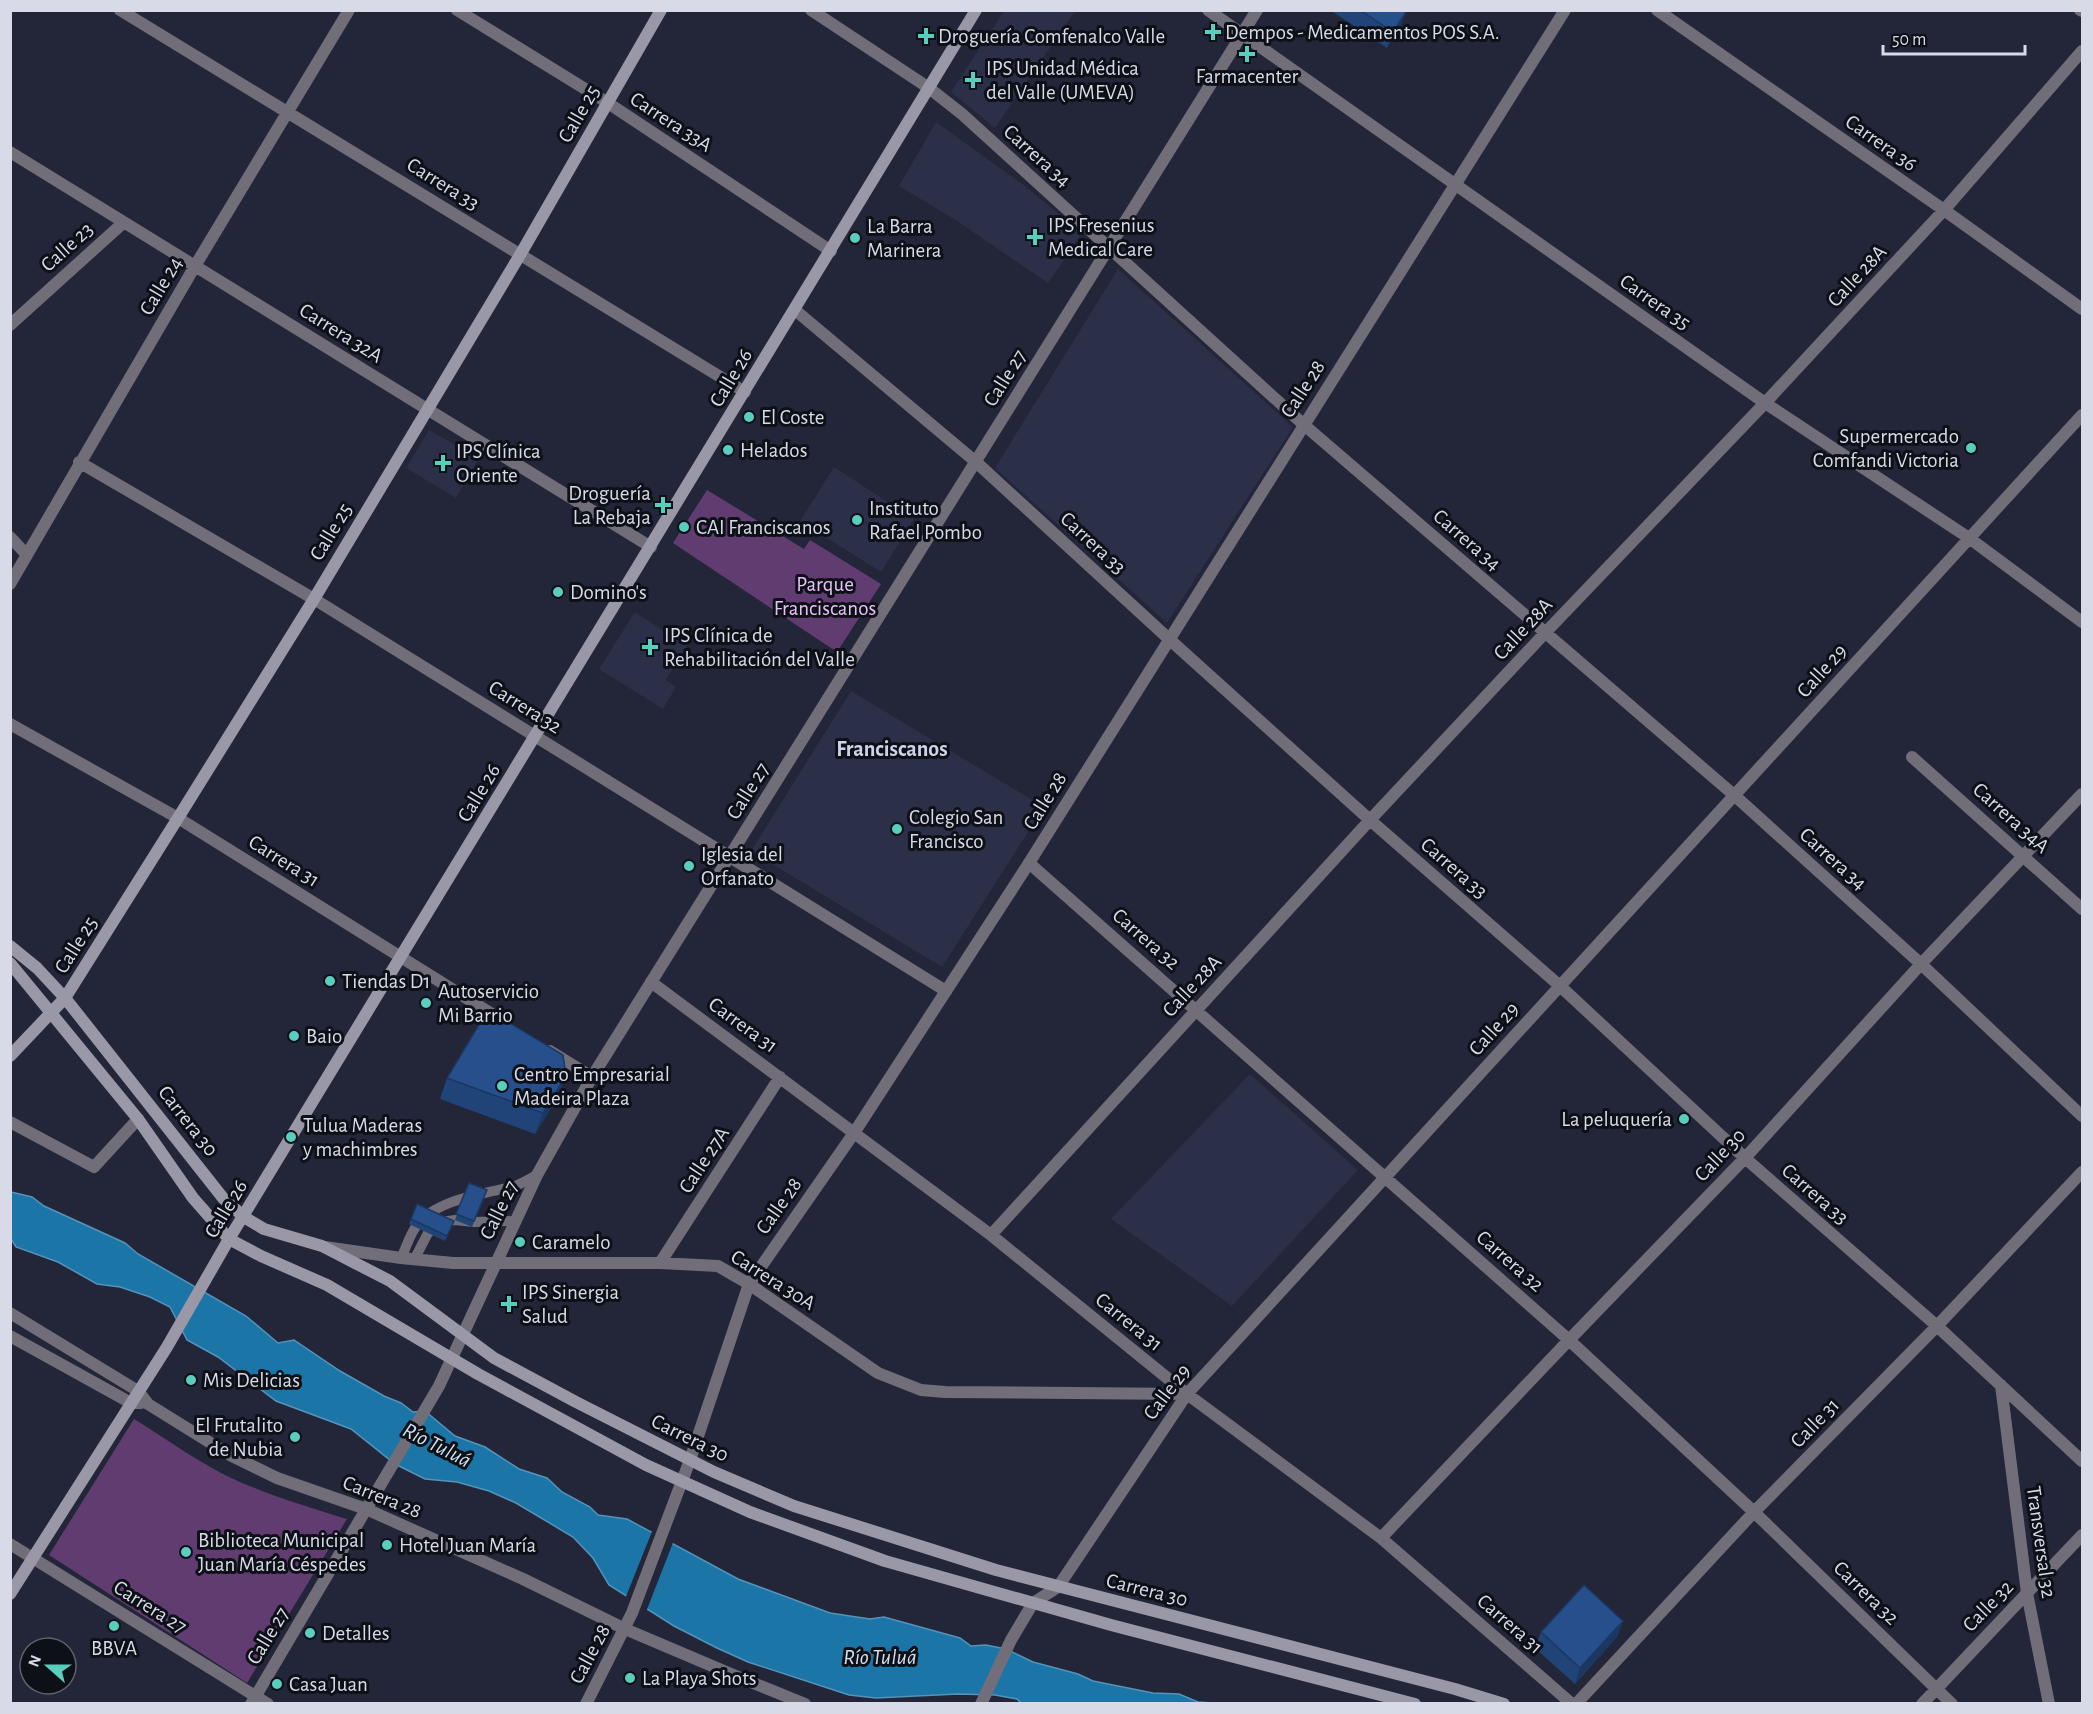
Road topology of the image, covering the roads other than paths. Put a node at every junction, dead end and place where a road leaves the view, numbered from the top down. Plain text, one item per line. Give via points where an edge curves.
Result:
1 (120, 10) edge
2 (348, 10) edge
3 (457, 10) edge
4 (661, 10) edge
5 (811, 10) edge
6 (976, 10) edge
7 (1208, 10) edge
8 (1257, 10) edge
9 (1565, 10) edge
10 (1657, 10) edge
11 (1242, 34) junction
12 (2082, 51) edge
13 (929, 88) junction
14 (608, 103) junction
15 (287, 112) junction
16 (10, 152) edge
17 (1456, 186) junction
18 (1944, 210) junction
19 (123, 223) junction
20 (1109, 248) junction
21 (831, 251) junction
22 (520, 255) junction
23 (195, 266) junction
24 (2082, 309) edge
25 (795, 310) junction
26 (10, 325) edge
27 (745, 392) junction
28 (1766, 403) junction
29 (427, 410) junction
30 (2082, 415) edge
31 (1304, 424) junction
32 (80, 462) junction
33 (976, 462) junction
34 (10, 537) edge
35 (1970, 538) junction
36 (651, 547) junction
37 (27, 555) junction
38 (10, 584) edge
39 (314, 600) junction
40 (2082, 622) edge
41 (1545, 633) junction
42 (1168, 639) junction
43 (10, 724) edge
44 (536, 737) junction
45 (1912, 756) dead end
46 (2082, 794) edge
47 (1734, 795) junction
48 (178, 818) junction
49 (1370, 820) junction
50 (2024, 855) junction
51 (729, 857) junction
52 (1029, 863) junction
53 (2082, 909) edge
54 (10, 946) edge
55 (402, 957) junction
56 (10, 963) edge
57 (1921, 964) junction
58 (651, 982) junction
59 (1560, 986) junction
60 (946, 991) junction
61 (65, 998) junction
62 (1196, 1009) junction
63 (52, 1012) junction
64 (512, 1027) edge
65 (542, 1046) edge
66 (10, 1056) edge
67 (592, 1077) junction
68 (780, 1077) junction
69 (2082, 1116) edge
70 (138, 1119) junction
71 (10, 1122) edge
72 (854, 1133) junction
73 (1745, 1158) junction
74 (2082, 1172) edge
75 (537, 1176) junction
76 (1385, 1177) junction
77 (244, 1217) junction
78 (515, 1221) junction
79 (991, 1235) junction
80 (229, 1239) junction
81 (322, 1246) junction
82 (408, 1259) junction
83 (496, 1262) junction
84 (660, 1263) junction
85 (748, 1284) junction
86 (10, 1313) edge
87 (1937, 1326) junction
88 (464, 1334) junction
89 (10, 1336) edge
90 (1569, 1340) junction
91 (452, 1358) junction
92 (2001, 1385) junction
93 (138, 1391) junction
94 (1187, 1394) junction
95 (131, 1403) junction
96 (148, 1404) junction
97 (690, 1460) junction
98 (2082, 1461) edge
99 (682, 1482) junction
100 (366, 1509) junction
101 (1754, 1512) junction
102 (2082, 1534) edge
103 (1381, 1538) junction
104 (10, 1544) edge
105 (33, 1558) junction
106 (1058, 1587) junction
107 (2027, 1593) junction
108 (10, 1594) edge
109 (1033, 1603) junction
110 (626, 1629) junction
111 (1936, 1689) junction
112 (253, 1700) edge
113 (268, 1704) edge
114 (586, 1704) edge
115 (805, 1704) edge
116 (981, 1704) edge
117 (1415, 1704) edge
118 (1504, 1704) edge
119 (1574, 1704) edge
120 (1922, 1704) edge
121 (1952, 1704) edge
122 (2049, 1704) edge

1 - 15 street, Carrera 33
2 - 15 street, Calle 24
3 - 14 street, Carrera 33A
4 - 14 main road, Calle 25
5 - 13 street, Carrera 34
6 - 13 main road, Calle 26
7 - 11 street, Carrera 35
8 - 11 street, Calle 27
9 - 17 street, Calle 28
10 - 18 street, Carrera 36
11 - 17 street, Carrera 35
11 - 20 street, Calle 27
12 - 18 street, Calle 28A
13 - 20 street, Carrera 34
13 - 21 main road, Calle 26
14 - 21 street, Carrera 33A
14 - 22 main road, Calle 25
15 - 22 street, Carrera 33
15 - 23 street, Calle 24
16 - 19 street, Carrera 32A
17 - 28 street, Carrera 35
17 - 31 street, Calle 28
18 - 24 street, Carrera 36
18 - 28 street, Calle 28A
19 - 23 street, Carrera 32A
19 - 26 street, Calle 23
20 - 31 street, Carrera 34
20 - 33 street, Calle 27
21 - 25 main road, Calle 26
22 - 27 street, Carrera 33
22 - 29 main road, Calle 25
23 - 29 street, Carrera 32A
23 - 32 street, Calle 24
25 - 27 main road, Calle 26
25 - 33 street, Carrera 33
27 - 36 main road, Calle 26
28 - 35 street, Carrera 35
28 - 41 street, Calle 28A
29 - 36 street, Carrera 32A
29 - 39 main road, Calle 25
30 - 35 street, Calle 29
31 - 41 street, Carrera 34
31 - 42 street, Calle 28
32 - 37 street, Calle 24
32 - 39 street, Carrera 32
33 - 42 street, Carrera 33
33 - 51 street, Calle 27
34 - 37 street
35 - 40 street, Carrera 35
35 - 47 street, Calle 29
36 - 44 main road, Calle 26
37 - 38 street, Calle 24
39 - 44 street, Carrera 32
39 - 48 main road, Calle 25
41 - 47 street, Carrera 34
41 - 49 street, Calle 28A
42 - 49 street, Carrera 33
42 - 52 street, Calle 28
43 - 48 street, Carrera 31
44 - 51 street, Carrera 32
44 - 55 main road, Calle 26
45 - 50 street, Carrera 34A
46 - 50 street, Calle 30
47 - 57 street, Carrera 34
47 - 59 street, Calle 29
48 - 55 street, Carrera 31
48 - 61 main road, Calle 25
49 - 59 street, Carrera 33
49 - 62 street, Calle 28A
50 - 53 street, Carrera 34A
50 - 57 street, Calle 30
51 - 58 street, Calle 27
51 - 60 street, Carrera 32
52 - 60 street, Calle 28
52 - 62 street, Carrera 32
54 - 61 main road, Carrera 30
55 - 64 street, Carrera 31
55 - 77 main road, Calle 26
56 - 63 main road, Carrera 30
57 - 69 street, Carrera 34
57 - 73 street, Calle 30
58 - 67 street, Calle 27
58 - 68 street, Carrera 31
59 - 73 street, Carrera 33
59 - 76 street, Calle 29
60 - 72 street, Calle 28
61 - 63 main road, Calle 25
61 - 77 main road, Carrera 30 via 223,1198
62 - 76 street, Carrera 32
62 - 79 street, Calle 28A
63 - 66 main road, Calle 25
63 - 70 main road, Carrera 30
65 - 67 street
67 - 75 street, Calle 27
68 - 72 street, Carrera 31
68 - 84 street, Calle 27A
70 - 71 street via 94,1167
70 - 80 main road, Carrera 30 via 192,1198
72 - 79 street, Carrera 31
72 - 85 street, Calle 28
73 - 87 street, Carrera 33
73 - 90 street, Calle 30
74 - 87 street, Calle 31
75 - 78 street, Calle 27
75 - 82 lane via 514,1187 478,1193 427,1215 415,1227
76 - 90 street, Carrera 32
76 - 94 street, Calle 29
77 - 80 main road, Calle 26
77 - 81 main road, Carrera 30 via 277,1233
78 - 82 lane via 442,1222
78 - 83 street, Calle 27
79 - 94 street, Carrera 31
80 - 91 main road, Carrera 30 via 327,1285
80 - 93 main road, Calle 26
81 - 82 street, Carrera 30A
81 - 88 main road, Carrera 30 via 390,1281
82 - 83 street, Carrera 30A
83 - 84 street, Carrera 30A
83 - 88 street, Calle 27
84 - 85 street, Carrera 30A via 718,1266
85 - 94 street, Carrera 30A via 878,1373 921,1390
85 - 97 street, Calle 28
86 - 93 street, Carrera 28
87 - 92 street, Carrera 33
87 - 101 street, Calle 31
88 - 91 street, Calle 27
88 - 97 main road, Carrera 30 via 504,1363
89 - 95 street, Carrera 28
90 - 101 street, Carrera 32
90 - 103 street, Calle 30
91 - 99 main road, Carrera 30 via 531,1404
91 - 100 street, Calle 27
92 - 98 street, Carrera 33
92 - 107 street, Transversal 32
93 - 95 main road, Calle 26
93 - 96 street, Carrera 28
94 - 103 street, Carrera 31
94 - 106 street, Calle 29
95 - 96 street, Carrera 28
95 - 105 main road, Calle 26
96 - 100 street, Carrera 28 via 254,1468
97 - 99 street, Calle 28
97 - 106 main road, Carrera 30 via 754,1490 838,1521
99 - 109 main road, Carrera 30 via 842,1547
99 - 110 street, Calle 28
100 - 110 street, Carrera 28
100 - 112 street, Calle 27
101 - 111 street, Carrera 32
101 - 119 street, Calle 31
102 - 107 street, Calle 32
103 - 119 street, Carrera 31
104 - 105 street, Carrera 27
105 - 108 main road, Calle 26
105 - 112 street, Carrera 27
106 - 109 street, Calle 29
106 - 118 main road, Carrera 30
107 - 111 street, Calle 32
107 - 122 street, Transversal 32
109 - 116 street, Calle 29
109 - 117 main road, Carrera 30
110 - 114 street, Calle 28
110 - 115 street, Carrera 28
111 - 120 street, Calle 32
111 - 121 street, Carrera 32
112 - 113 street, Carrera 27

